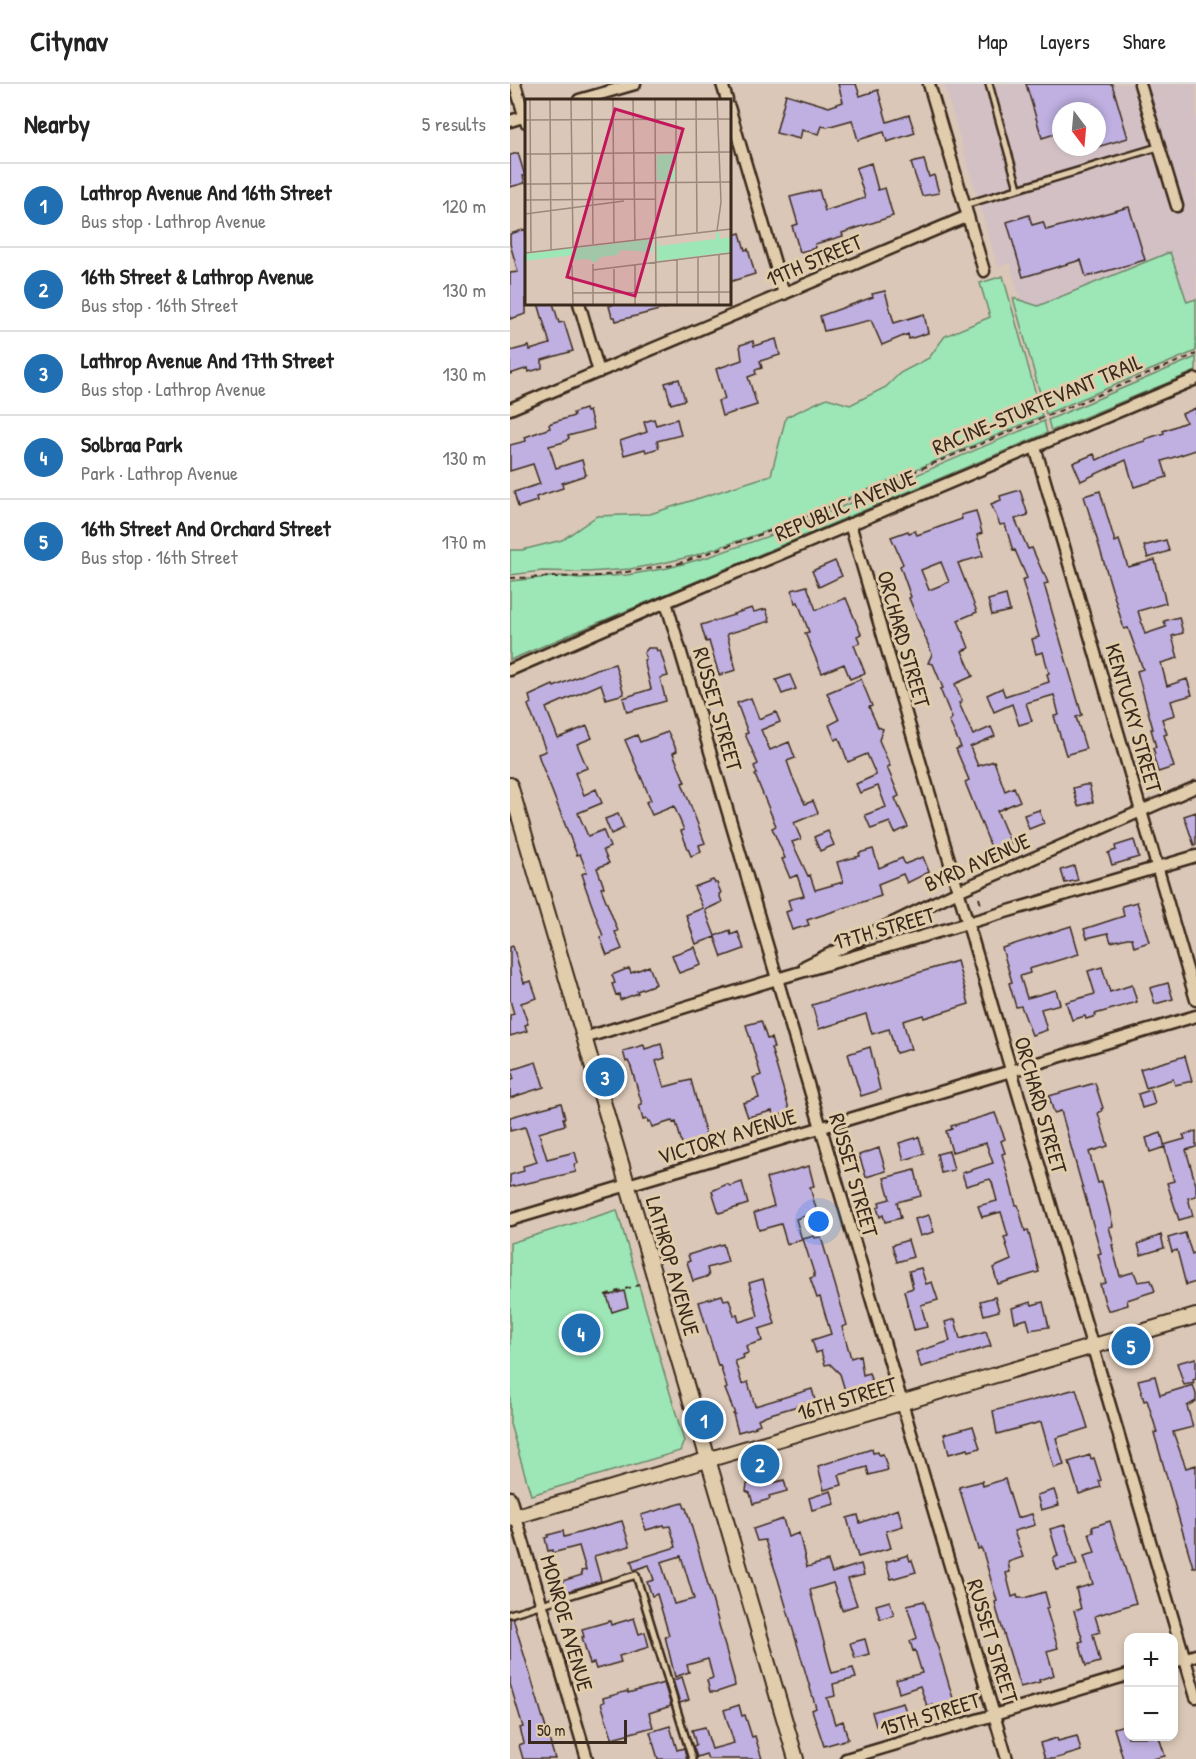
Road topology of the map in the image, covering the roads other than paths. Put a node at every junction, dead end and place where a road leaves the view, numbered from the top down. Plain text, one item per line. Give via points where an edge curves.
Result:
1 (515, 84) edge
2 (635, 84) edge
3 (722, 84) edge
4 (929, 84) edge
5 (989, 84) edge
6 (1140, 84) edge
7 (582, 99) edge
8 (727, 99) edge
9 (730, 110) edge
10 (525, 115) edge
11 (525, 118) edge
12 (510, 121) edge
13 (1159, 147) junction
14 (1018, 188) junction
15 (964, 205) junction
16 (1177, 206) dead end
17 (968, 216) junction
18 (984, 271) dead end
19 (784, 294) junction
20 (579, 304) edge
21 (599, 372) junction
22 (1196, 379) edge
23 (510, 409) edge
24 (1035, 447) junction
25 (850, 524) junction
26 (666, 602) junction
27 (510, 670) edge
28 (510, 785) edge
29 (1196, 788) edge
30 (1141, 811) junction
31 (1196, 856) edge
32 (1158, 868) junction
33 (958, 891) junction
34 (967, 924) junction
35 (777, 979) junction
36 (1196, 1000) edge
37 (1196, 1016) edge
38 (584, 1038) junction
39 (1010, 1072) junction
40 (820, 1128) junction
41 (627, 1186) junction
42 (510, 1220) edge
43 (1196, 1316) edge
44 (1092, 1347) junction
45 (902, 1403) junction
46 (708, 1460) junction
47 (510, 1497) edge
48 (513, 1517) edge
49 (542, 1605) junction
50 (510, 1614) edge
51 (1196, 1655) edge
52 (1179, 1660) edge
53 (1124, 1676) edge
54 (1196, 1697) edge
55 (994, 1715) junction
56 (587, 1759) edge
57 (692, 1759) edge
58 (796, 1759) edge
59 (846, 1759) edge
60 (1007, 1759) edge

1 - 10 street
2 - 7 street
3 - 8 street
4 - 15 street
5 - 14 lane
6 - 13 street
9 - 19 street
11 - 12 street
13 - 14 lane
13 - 16 street
14 - 15 lane
15 - 17 street
17 - 18 street
17 - 19 street, 19TH STREET
19 - 21 street, 19TH STREET
20 - 21 street
21 - 23 street, 19TH STREET
22 - 24 street, REPUBLIC AVENUE
24 - 25 street, REPUBLIC AVENUE
24 - 30 street, KENTUCKY STREET
25 - 26 street, REPUBLIC AVENUE
25 - 33 street, ORCHARD STREET
26 - 27 street, REPUBLIC AVENUE
26 - 35 street, RUSSET STREET
28 - 38 street, LATHROP AVENUE
29 - 30 street, BYRD AVENUE
30 - 32 street, KENTUCKY STREET
30 - 33 street, BYRD AVENUE
31 - 32 street, 17TH STREET
32 - 34 street, 17TH STREET
32 - 36 street, KENTUCKY STREET
33 - 34 street, ORCHARD STREET
33 - 35 street, BYRD AVENUE
34 - 35 street, 17TH STREET
34 - 39 street, ORCHARD STREET
35 - 38 street, 17TH STREET
35 - 40 street, RUSSET STREET
37 - 39 street, VICTORY AVENUE
38 - 41 street, LATHROP AVENUE
39 - 40 street, VICTORY AVENUE
39 - 44 street, ORCHARD STREET
40 - 41 street, VICTORY AVENUE
40 - 45 street, RUSSET STREET
41 - 42 street, VICTORY AVENUE
41 - 46 street, LATHROP AVENUE
43 - 44 street, 16TH STREET
44 - 45 street, 16TH STREET
44 - 52 street, ORCHARD STREET
45 - 46 street, 16TH STREET
45 - 55 street, RUSSET STREET
46 - 48 street, 16TH STREET
46 - 58 street, LATHROP AVENUE
47 - 48 street, MONROE AVENUE
48 - 49 street, MONROE AVENUE
49 - 50 lane
49 - 56 street, MONROE AVENUE
49 - 57 lane via 636,1575
51 - 52 street
52 - 54 street, ORCHARD STREET
53 - 55 street, 15TH STREET
55 - 59 street, 15TH STREET
55 - 60 street, RUSSET STREET

